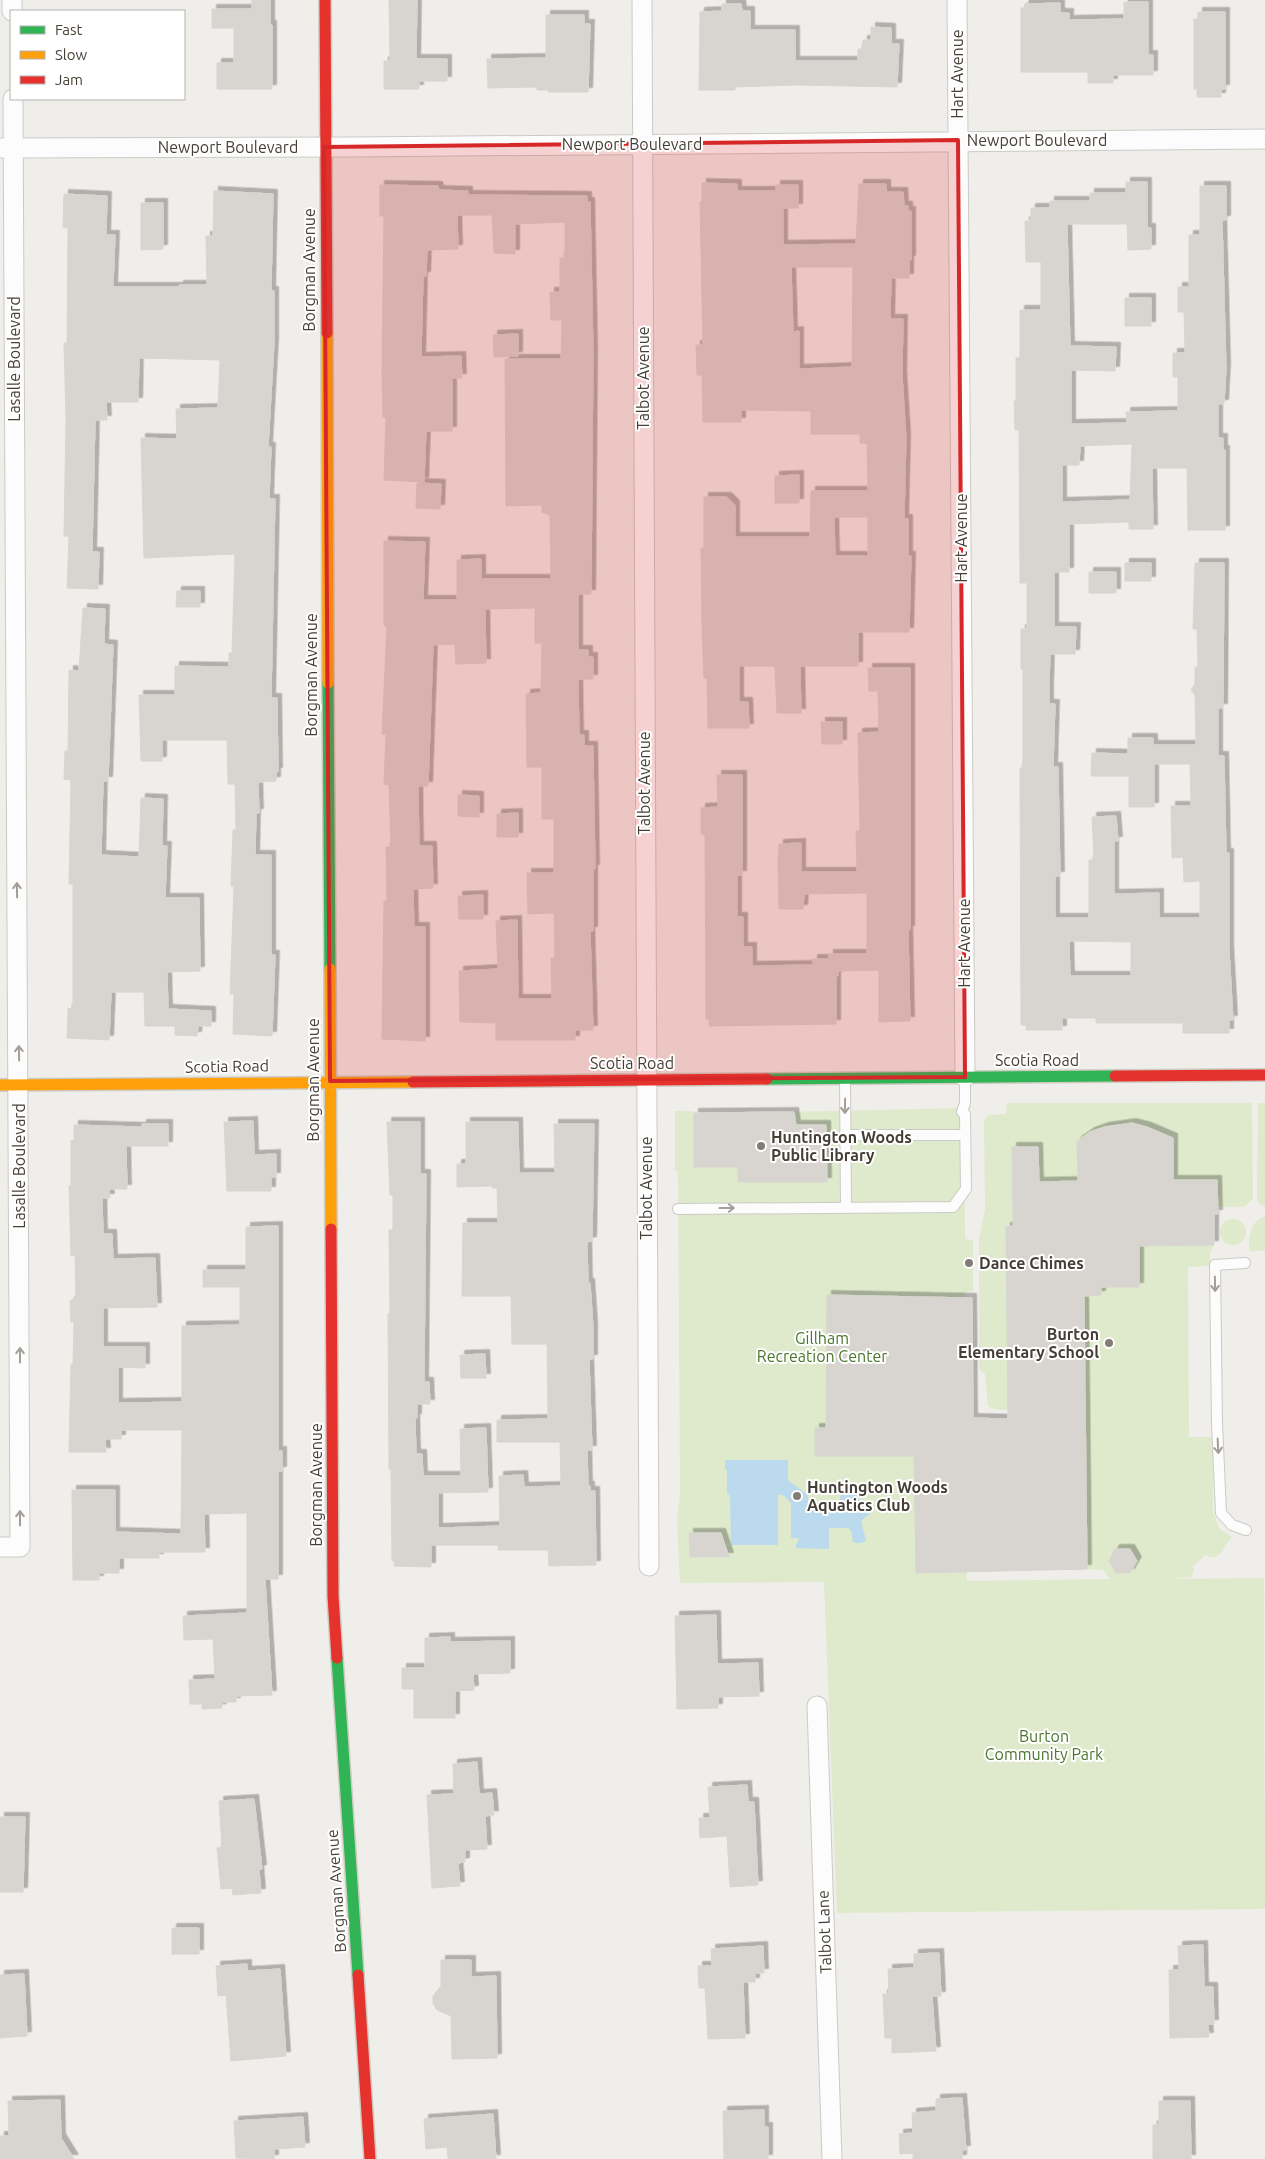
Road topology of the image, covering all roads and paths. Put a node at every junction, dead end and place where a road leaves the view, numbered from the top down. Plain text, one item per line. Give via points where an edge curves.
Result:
1 (325, 0) edge
2 (642, 0) edge
3 (957, 0) edge
4 (13, 100) edge
5 (1265, 139) edge
6 (958, 140) junction
7 (642, 143) junction
8 (324, 147) junction
9 (6, 148) edge
10 (7, 469) edge
11 (8, 765) edge
12 (1265, 1075) edge
13 (965, 1077) junction
14 (845, 1078) junction
15 (646, 1080) junction
16 (330, 1081) junction
17 (0, 1085) edge
18 (20, 1085) junction
19 (964, 1135) junction
20 (844, 1136) junction
21 (846, 1208) junction
22 (678, 1209) dead end
23 (1245, 1263) dead end
24 (1246, 1530) dead end
25 (0, 1547) edge
26 (649, 1566) dead end
27 (817, 1706) dead end
28 (370, 2159) edge
29 (832, 2159) edge

1 - 8 street, Borgman Avenue
2 - 7 street, Talbot Avenue
3 - 6 street, Hart Avenue
4 - 9 street, Lasalle Boulevard
5 - 6 street, Newport Boulevard
6 - 7 street, Newport Boulevard
6 - 13 street, Hart Avenue
7 - 8 street, Newport Boulevard
7 - 15 street, Talbot Avenue
8 - 9 street, Newport Boulevard
8 - 16 street, Borgman Avenue
9 - 10 street, Lasalle Boulevard
10 - 11 street, Lasalle Boulevard
18 -> 11 street, Lasalle Boulevard
12 - 13 street, Scotia Road
13 - 14 street, Scotia Road
13 - 19 lane
14 - 15 street, Scotia Road
14 -> 20 lane
15 - 16 street, Scotia Road
15 - 26 street, Talbot Avenue
16 - 18 street, Scotia Road
16 - 28 street, Borgman Avenue via 332,1596
17 - 18 street, Scotia Road
25 -> 18 street, Lasalle Boulevard via 20,1546
19 - 20 lane
19 - 21 lane via 966,1188 953,1207
20 - 21 lane
22 -> 21 lane
23 -> 24 lane via 1215,1265 1222,1512 1232,1525
27 - 29 street, Talbot Lane

